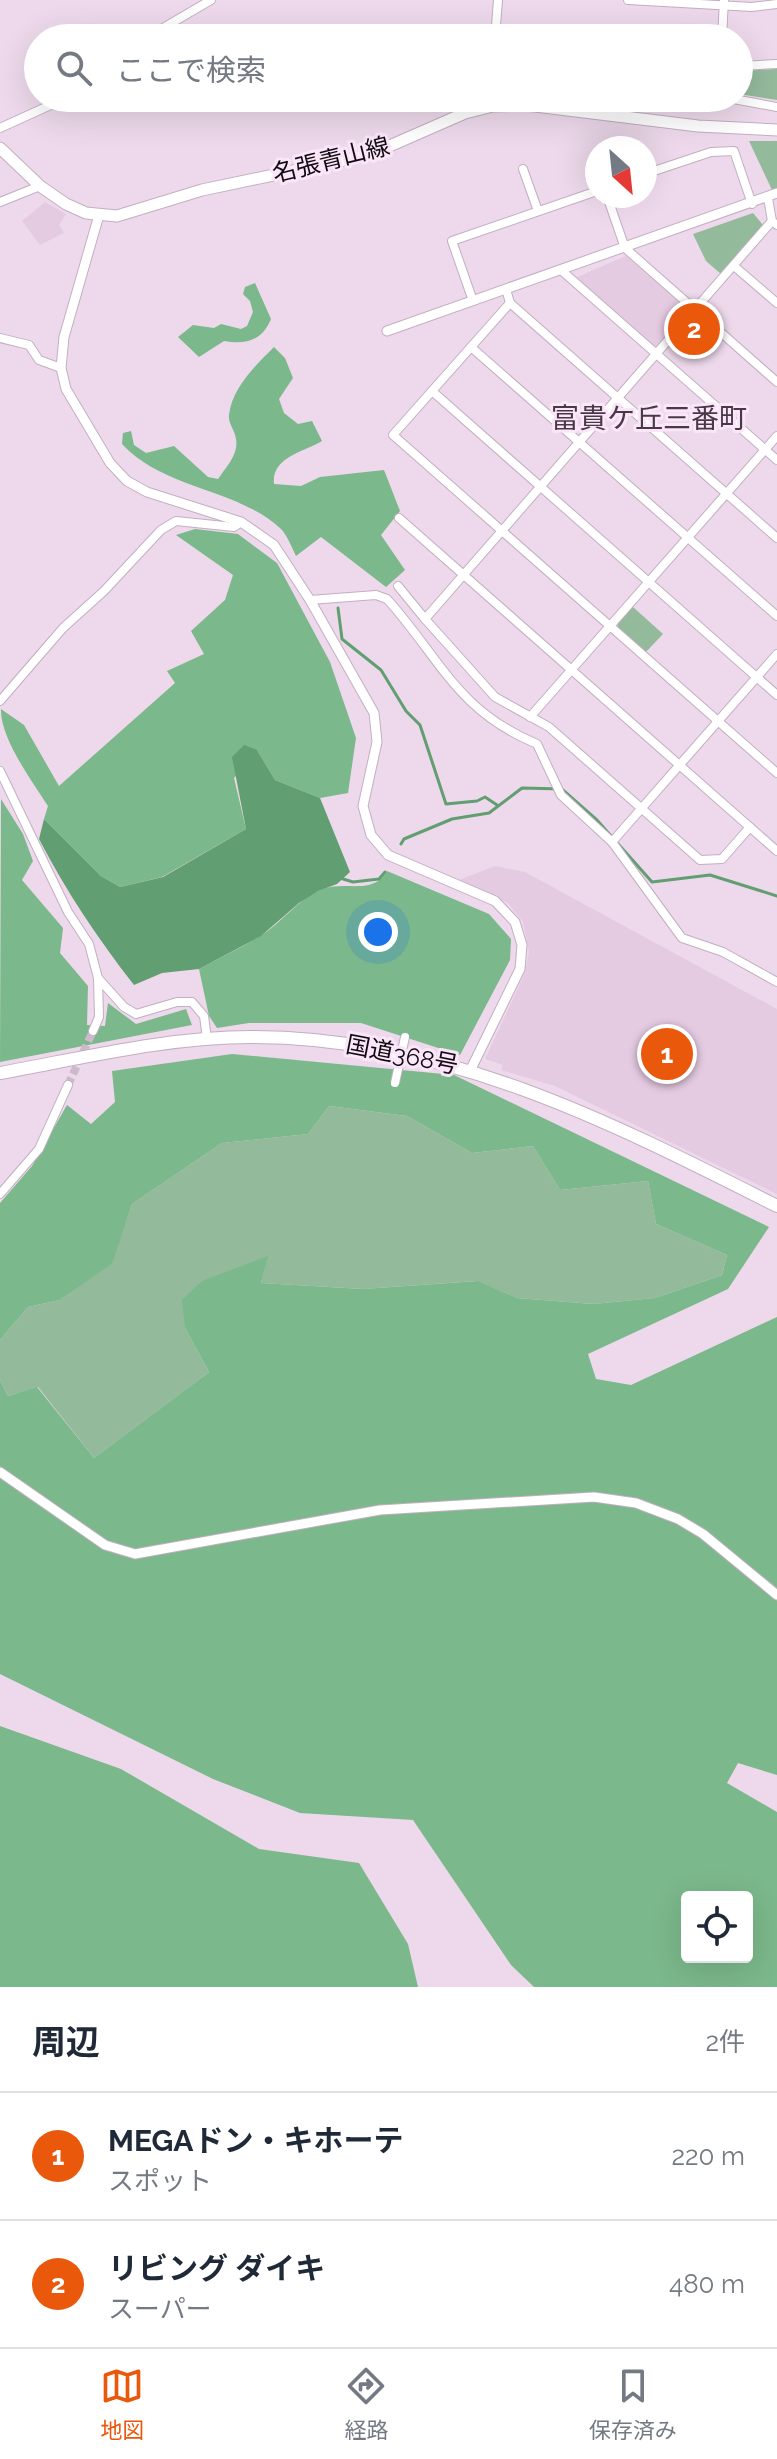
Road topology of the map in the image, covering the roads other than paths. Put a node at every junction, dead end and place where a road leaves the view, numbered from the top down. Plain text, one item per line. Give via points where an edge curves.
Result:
1 (211, 0) edge
2 (498, 0) edge
3 (628, 0) edge
4 (724, 3) edge
5 (777, 4) edge
6 (170, 24) edge
7 (496, 24) edge
8 (723, 24) edge
9 (777, 64) edge
10 (753, 65) edge
11 (753, 103) edge
12 (777, 107) edge
13 (35, 112) edge
14 (469, 112) edge
15 (584, 112) edge
16 (0, 128) edge
17 (777, 130) edge
18 (0, 148) edge
19 (523, 169) dead end
20 (657, 170) edge
21 (40, 186) junction
22 (585, 195) edge
23 (772, 196) edge
24 (0, 202) edge
25 (752, 204) junction
26 (611, 208) edge
27 (538, 211) junction
28 (99, 215) junction
29 (774, 223) edge
30 (625, 248) junction
31 (734, 266) junction
32 (561, 270) junction
33 (506, 289) junction
34 (473, 301) junction
35 (510, 303) junction
36 (777, 303) edge
37 (696, 310) junction
38 (387, 331) dead end
39 (0, 338) edge
40 (471, 347) junction
41 (656, 354) junction
42 (61, 368) junction
43 (777, 382) edge
44 (432, 391) junction
45 (618, 399) junction
46 (777, 436) edge
47 (580, 442) junction
48 (765, 450) junction
49 (777, 460) edge
50 (540, 486) junction
51 (727, 494) junction
52 (399, 518) dead end
53 (241, 522) junction
54 (502, 531) junction
55 (688, 537) junction
56 (777, 538) edge
57 (464, 574) junction
58 (649, 582) junction
59 (398, 586) dead end
60 (310, 600) junction
61 (777, 616) edge
62 (425, 619) junction
63 (609, 626) junction
64 (777, 654) edge
65 (572, 670) junction
66 (757, 677) junction
67 (777, 695) edge
68 (0, 701) edge
69 (530, 717) junction
70 (718, 721) junction
71 (680, 765) junction
72 (0, 771) edge
73 (777, 773) edge
74 (641, 809) junction
75 (750, 827) junction
76 (615, 839) junction
77 (777, 851) edge
78 (98, 978) junction
79 (777, 982) edge
80 (93, 1031) tunnel mouth
81 (405, 1037) dead end
82 (207, 1039) junction
83 (471, 1069) junction
84 (0, 1073) edge
85 (395, 1083) dead end
86 (68, 1085) tunnel mouth
87 (0, 1194) edge
88 (777, 1206) edge
89 (0, 1472) edge
90 (777, 1595) edge

1 - 6 street
2 - 7 street
3 - 4 street
4 - 5 street
4 - 8 street
9 - 10 street
11 - 12 street
13 - 16 street
14 - 28 main road, 名張青山線 via 369,155 202,190 135,213
15 - 17 main road, 名張青山線
18 - 21 main road, 名張青山線
19 - 27 street
20 - 25 street via 711,152 734,151
21 - 24 street
21 - 28 main road, 名張青山線 via 76,209
22 - 27 street
23 - 25 street
23 - 29 street
25 - 30 street
26 - 30 street
27 - 34 street via 452,241
28 - 42 street via 64,337
29 - 31 street
30 - 32 street
30 - 37 street
31 - 36 street
31 - 37 street
32 - 33 street
32 - 41 street
33 - 34 street
33 - 35 street
34 - 38 street
35 - 40 street
35 - 45 street
37 - 41 street
37 - 43 street
39 - 42 street via 29,345 39,360
40 - 44 street
40 - 47 street
41 - 45 street
41 - 48 street
42 - 53 street via 66,389 119,474 147,492
44 - 50 street
44 - 54 street via 393,435
45 - 47 street
45 - 51 street
46 - 48 street
47 - 50 street
47 - 55 street
48 - 49 street
48 - 51 street
50 - 54 street
50 - 58 street
51 - 55 street
51 - 56 street
52 - 57 street
53 - 60 street via 274,545
53 - 68 street via 234,527 176,521 161,530 63,628
54 - 57 street
54 - 63 street
55 - 58 street
55 - 61 street
57 - 62 street
57 - 65 street
58 - 63 street
58 - 66 street
59 - 62 street
60 - 76 street via 384,596 463,695 503,729 537,744 561,795
60 - 83 street via 374,713 377,742 363,806 371,835 399,861 495,901 519,930 520,969
62 - 69 street via 495,697
63 - 65 street
63 - 70 street
64 - 66 street
65 - 69 street
65 - 71 street
66 - 67 street
66 - 70 street
69 - 74 street via 549,727
70 - 71 street
70 - 73 street
71 - 74 street
71 - 75 street
72 - 78 street via 68,912 89,944
74 - 75 street via 700,860 722,859
74 - 76 street
75 - 77 street
76 - 79 street via 682,938 723,952
78 - 80 street via 99,1017
78 - 82 street via 136,1014 192,1002 204,1016
81 - 85 street, bridge
82 - 83 highway, 国道368号 via 359,1044
82 - 84 highway, 国道368号
83 - 88 highway, 国道368号 via 547,1096
86 - 87 street via 39,1149
89 - 90 street via 105,1545 135,1554 380,1510 576,1496 622,1500 665,1513 703,1534

